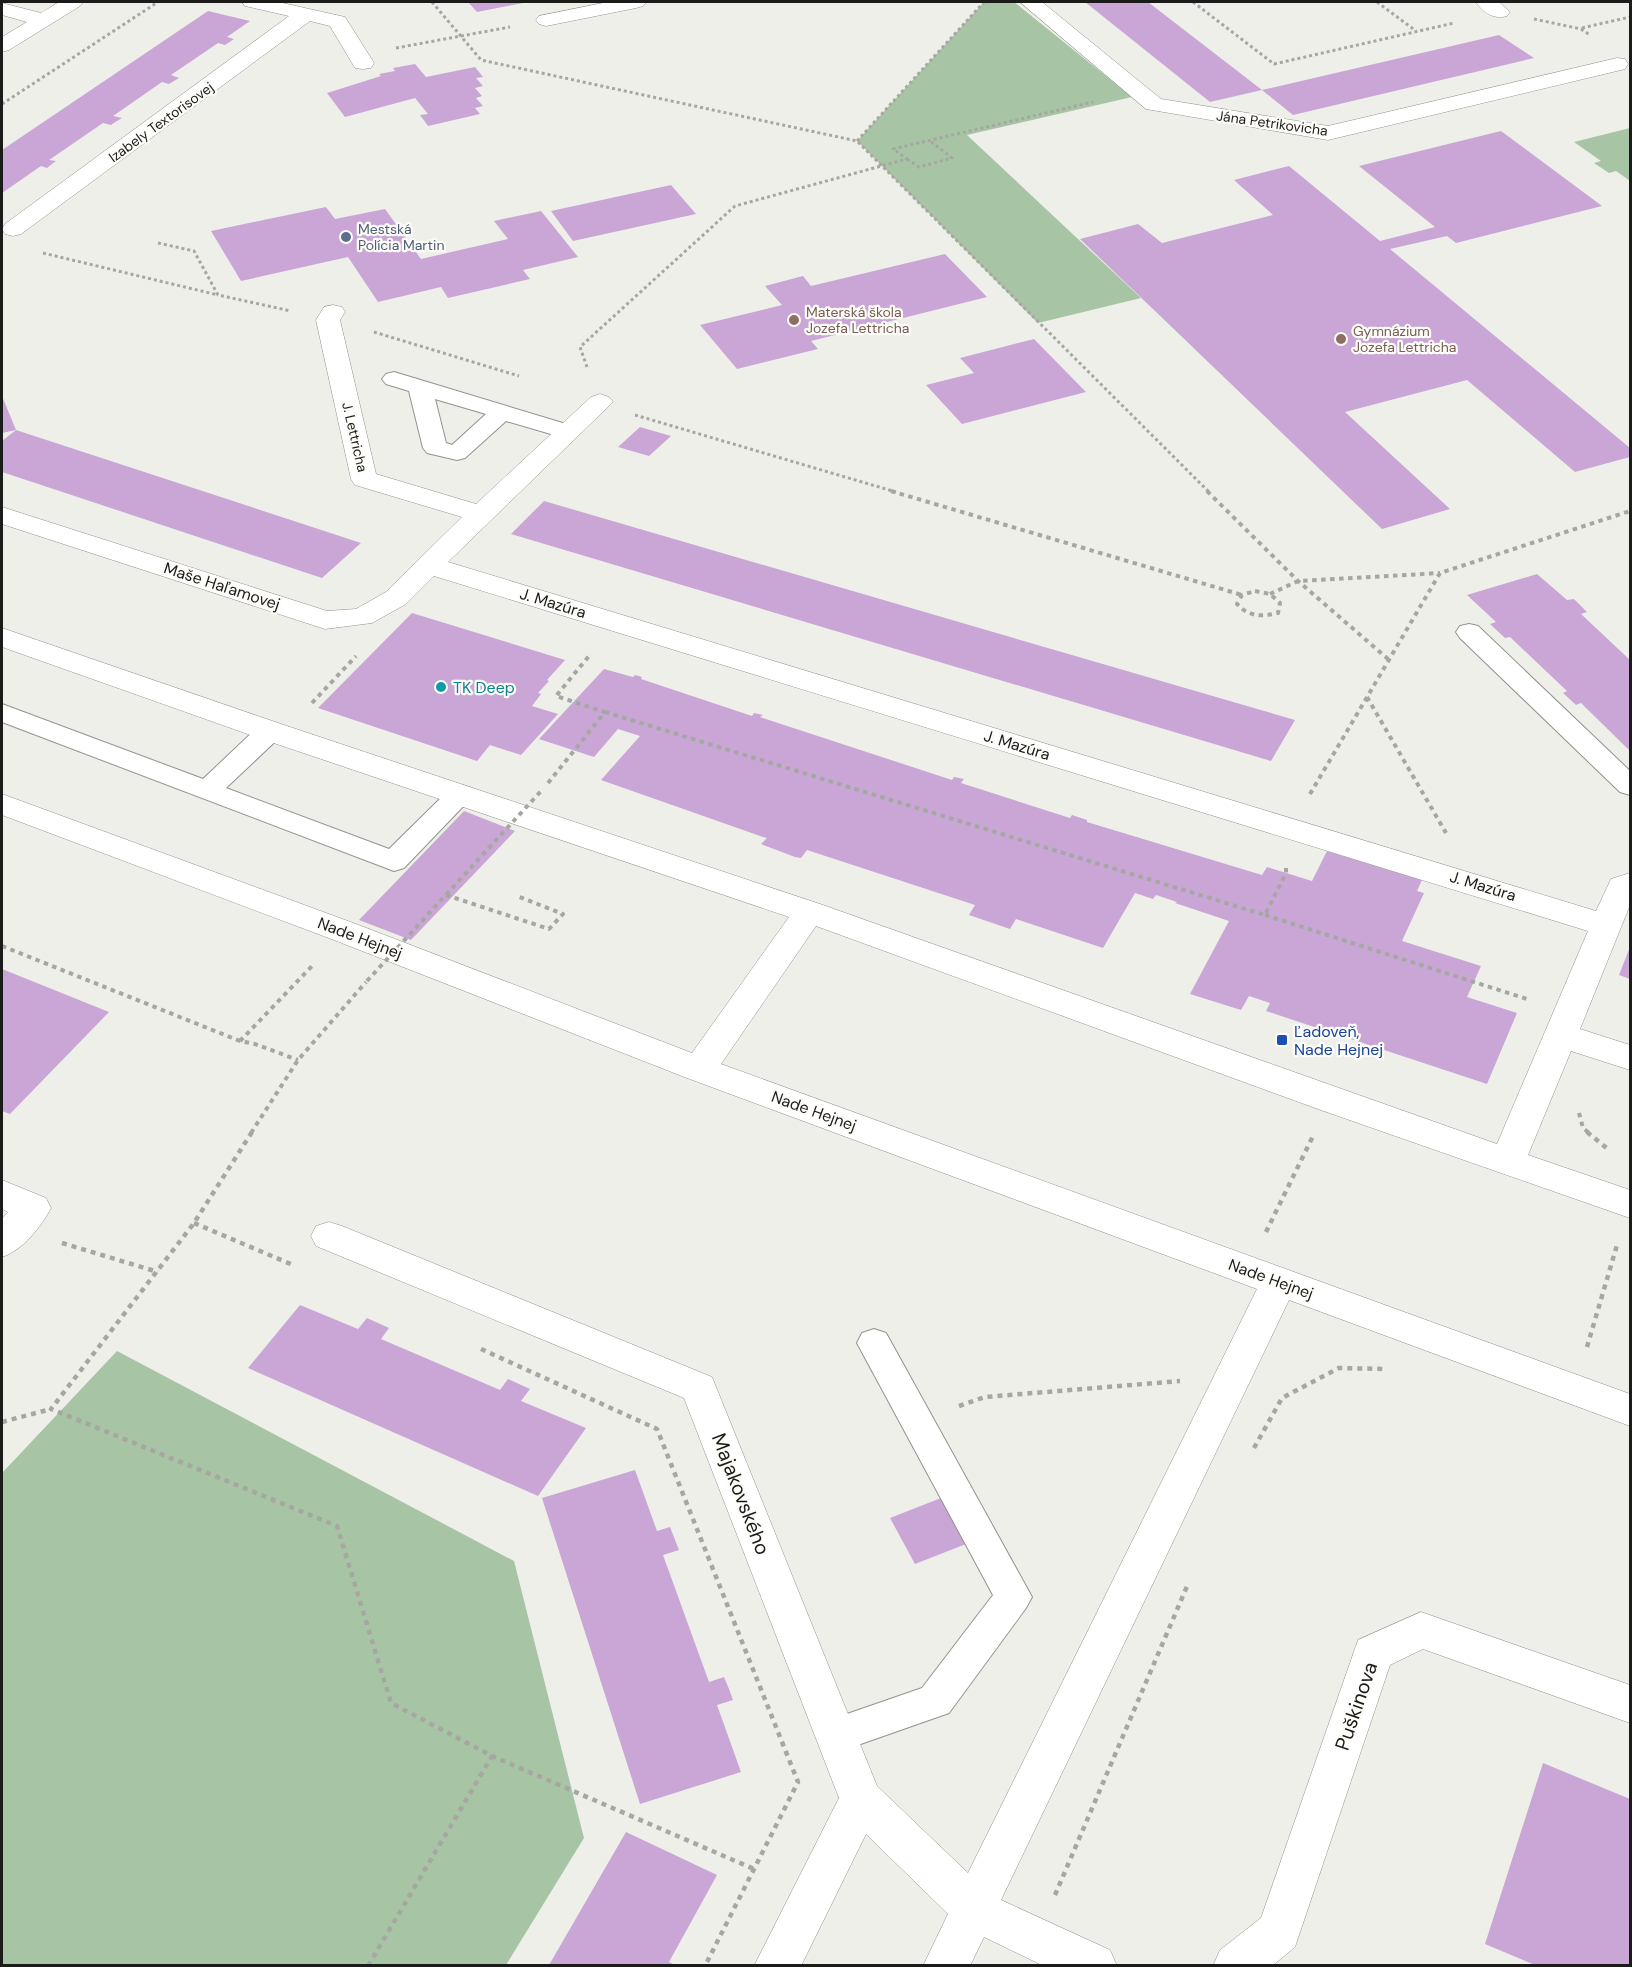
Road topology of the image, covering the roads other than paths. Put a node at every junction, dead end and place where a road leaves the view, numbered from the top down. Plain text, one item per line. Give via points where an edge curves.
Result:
1 (73, 2) edge
2 (252, 2) edge
3 (636, 2) edge
4 (1030, 2) edge
5 (2, 9) edge
6 (307, 13) junction
7 (44, 20) junction
8 (546, 20) road end
9 (2, 46) edge
10 (360, 58) road end
11 (1617, 64) road end
12 (14, 229) dead end
13 (331, 316) road end
14 (394, 379) dead end
15 (420, 387) junction
16 (600, 402) road end
17 (502, 412) junction
18 (568, 432) junction
19 (481, 514) junction
20 (2, 515) edge
21 (429, 565) junction
22 (1469, 632) dead end
23 (2, 637) edge
24 (2, 713) edge
25 (270, 731) junction
26 (1630, 786) edge
27 (206, 790) junction
28 (460, 794) junction
29 (2, 804) edge
30 (1630, 884) edge
31 (809, 912) junction
32 (1606, 924) junction
33 (1561, 1035) junction
34 (1630, 1058) edge
35 (699, 1069) junction
36 (1508, 1161) junction
37 (2, 1194) edge
38 (1630, 1204) edge
39 (8, 1235) edge
40 (329, 1236) dead end
41 (1263, 1276) junction
42 (873, 1343) dead end
43 (1630, 1410) edge
44 (1630, 1704) edge
45 (835, 1735) junction
46 (861, 1799) junction
47 (975, 1910) junction
48 (777, 1965) edge
49 (946, 1965) edge
50 (1094, 1965) edge
51 (1236, 1965) edge

1 - 7 street
2 - 6 street
3 - 8 street
4 - 11 street, Jána Petrikovicha via 1154,104 1328,133
5 - 7 street
6 - 10 street via 338,21
6 - 12 street, Izabely Textorisovej
7 - 9 street
13 - 19 street, J. Lettricha via 364,479
14 - 15 lane
15 - 17 lane
15 - 17 lane via 435,448 457,453
16 - 18 street
17 - 18 lane
18 - 19 street
19 - 21 street
20 - 21 street, Maše Haľamovej via 325,620 362,617 396,598
21 - 32 street, J. Mazúra
22 - 26 lane
23 - 25 street
24 - 27 lane
25 - 27 lane
25 - 28 street
27 - 28 lane via 394,861
28 - 31 street
29 - 35 street, Nade Hejnej
30 - 32 street via 1622,887
31 - 35 street
31 - 36 street
32 - 33 street
33 - 34 street
33 - 36 street
35 - 41 street, Nade Hejnej
36 - 38 street
37 - 39 street via 33,1208
40 - 45 street, Majakovského via 699,1388
41 - 43 street, Nade Hejnej
41 - 47 street via 1235,1376
42 - 45 lane via 1013,1597 934,1701
44 - 51 street, Puškinova via 1421,1630 1373,1653 1279,1932
45 - 46 street, Majakovského
46 - 47 street
46 - 48 street
47 - 49 street
47 - 50 street

